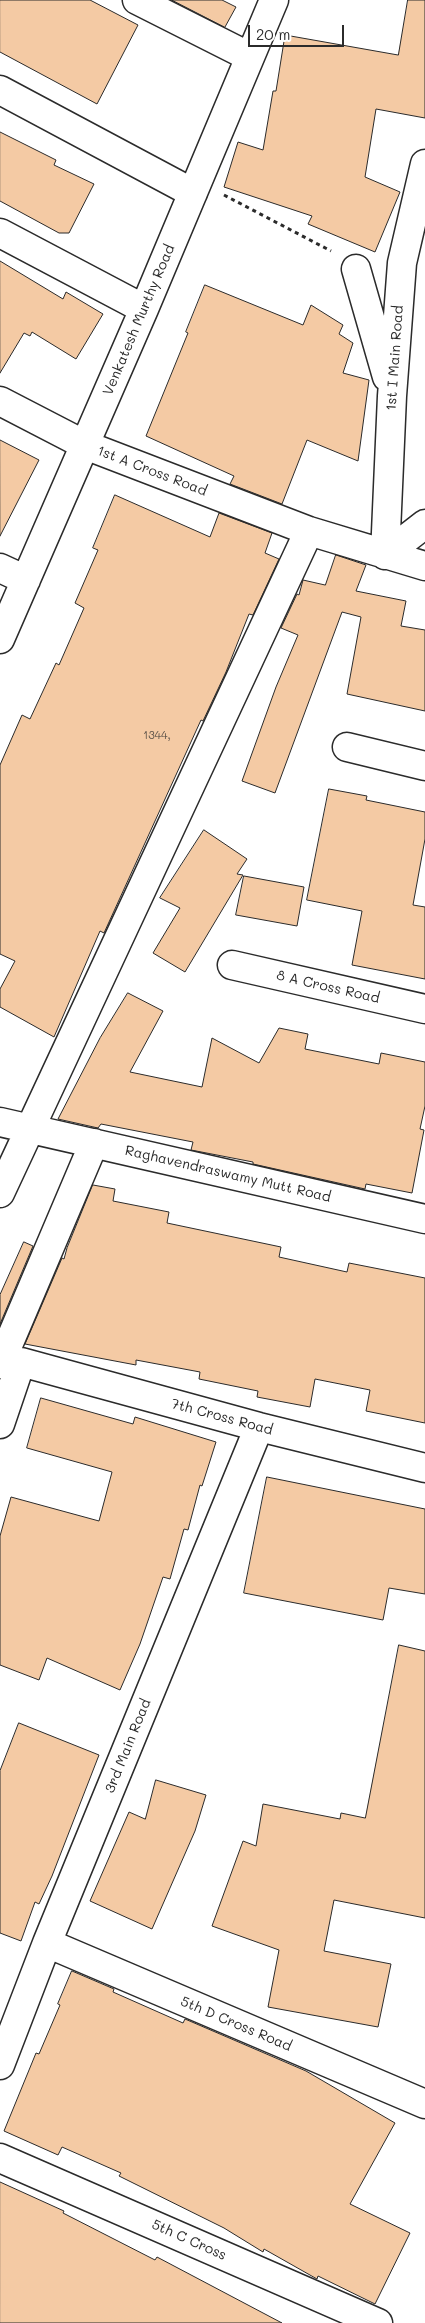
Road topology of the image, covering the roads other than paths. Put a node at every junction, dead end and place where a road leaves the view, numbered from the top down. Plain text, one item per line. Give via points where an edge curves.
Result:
1 (137, 0) edge
2 (274, 0) edge
3 (250, 57) junction
4 (0, 90) edge
5 (425, 164) edge
6 (195, 187) junction
7 (0, 233) edge
8 (356, 269) road end
9 (144, 309) junction
10 (392, 396) junction
11 (0, 402) edge
12 (85, 445) junction
13 (425, 524) edge
14 (309, 532) junction
15 (385, 556) junction
16 (425, 566) edge
17 (0, 568) edge
18 (26, 580) junction
19 (0, 639) edge
20 (347, 747) dead end
21 (425, 766) edge
22 (232, 965) dead end
23 (425, 1009) edge
24 (0, 1122) edge
25 (32, 1129) junction
26 (94, 1143) junction
27 (0, 1193) edge
28 (425, 1219) edge
29 (8, 1360) edge
30 (0, 1424) edge
31 (259, 1427) junction
32 (425, 1468) edge
33 (47, 1943) junction
34 (0, 2065) edge
35 (425, 2104) edge
36 (0, 2158) edge
37 (378, 2323) edge

1 - 3 street
2 - 3 street, Venkatesh Murthy Road
3 - 6 street, Venkatesh Murthy Road
4 - 6 street
5 - 10 street, 1st I Main Road via 402,263
6 - 9 street, Venkatesh Murthy Road
7 - 9 street
8 - 10 street
9 - 12 street, Venkatesh Murthy Road
10 - 15 street, 1st I Main Road
11 - 12 street, 1st A Cross Road
12 - 14 street, 1st A Cross Road
12 - 18 street, Venkatesh Murthy Road
13 - 15 street
14 - 15 street, 1st A Cross Road
14 - 25 street
15 - 16 street, 1st A Cross Road
17 - 18 street
18 - 19 street, Venkatesh Murthy Road
20 - 21 street
22 - 23 street, 8 A Cross Road
24 - 25 street, Raghavendraswamy Mutt Road
25 - 26 street, Raghavendraswamy Mutt Road
25 - 27 street
26 - 28 street, Raghavendraswamy Mutt Road
26 - 29 street
29 - 30 street
29 - 31 street, 7th Cross Road
31 - 32 street, 7th Cross Road
31 - 33 street, 3rd Main Road
33 - 34 street, 3rd Main Road
33 - 35 street, 5th D Cross Road
36 - 37 street, 5th C Cross

